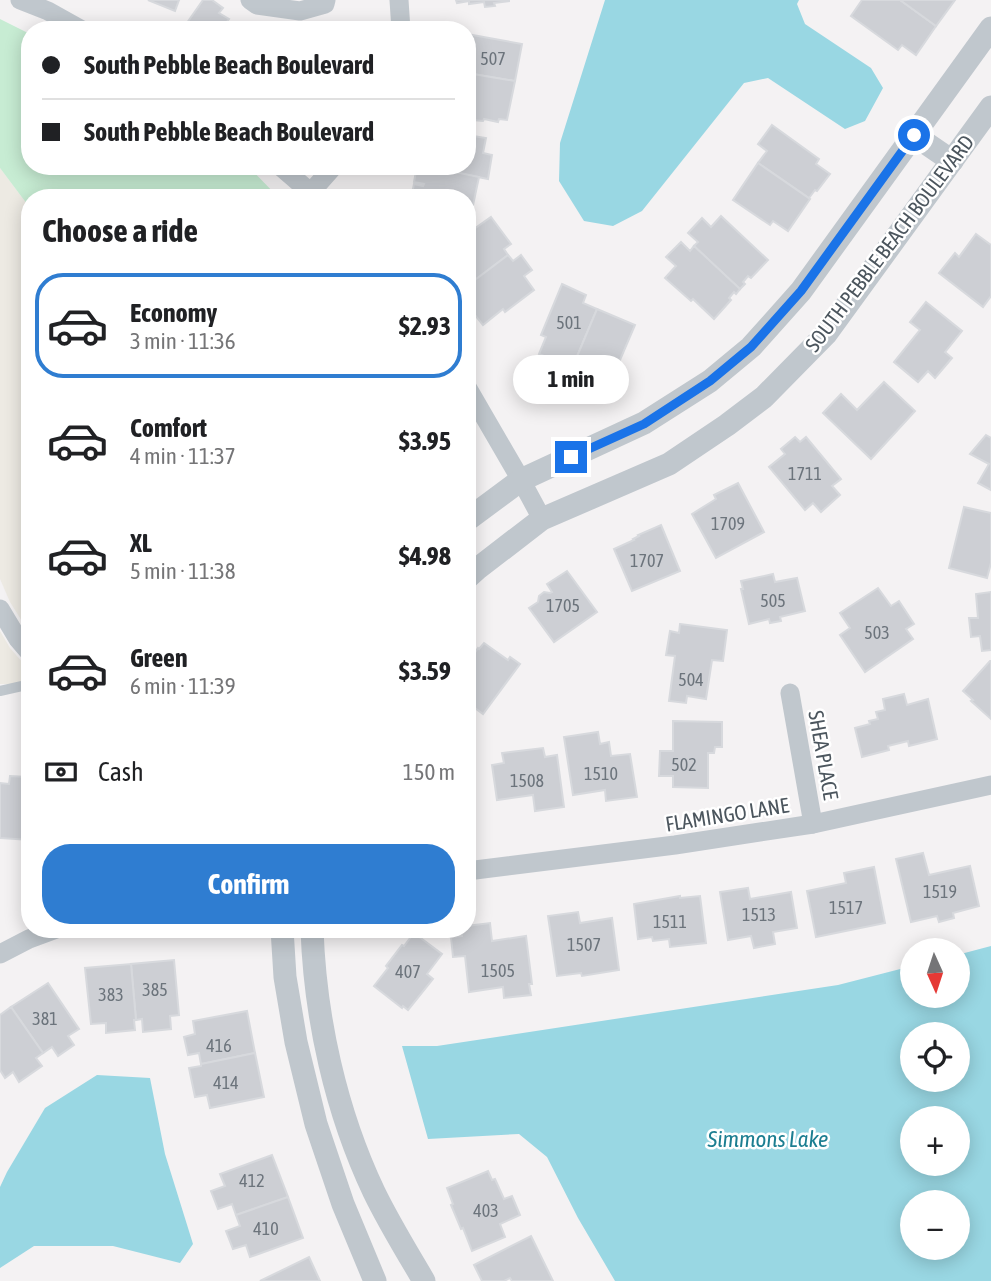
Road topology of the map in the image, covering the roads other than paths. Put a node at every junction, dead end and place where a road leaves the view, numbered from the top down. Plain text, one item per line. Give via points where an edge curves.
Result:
1 (20, 0) edge
2 (250, 0) edge
3 (326, 0) edge
4 (399, 0) edge
5 (66, 21) edge
6 (400, 21) edge
7 (991, 28) edge
8 (991, 107) edge
9 (914, 135) junction
10 (952, 161) junction
11 (291, 175) edge
12 (307, 189) edge
13 (476, 402) edge
14 (521, 480) junction
15 (476, 513) edge
16 (542, 519) junction
17 (476, 570) edge
18 (0, 609) edge
19 (21, 642) edge
20 (21, 686) edge
21 (0, 691) edge
22 (790, 694) dead end
23 (991, 785) edge
24 (813, 824) junction
25 (476, 870) edge
26 (32, 938) edge
27 (283, 938) edge
28 (312, 938) edge
29 (0, 954) edge
30 (374, 1192) junction
31 (342, 1204) junction
32 (375, 1281) edge
33 (424, 1281) edge

1 - 5 street
2 - 3 street via 300,11
4 - 6 street
7 - 9 street, SOUTH PEBBLE BEACH BOULEVARD
8 - 10 street, SOUTH PEBBLE BEACH BOULEVARD
9 - 10 street
9 - 14 street, SOUTH PEBBLE BEACH BOULEVARD via 801,291 751,347 710,381 644,424
10 - 16 street, SOUTH PEBBLE BEACH BOULEVARD via 826,334 764,397 669,464
11 - 12 street
13 - 14 street
14 - 15 street, SOUTH PEBBLE BEACH BOULEVARD
14 - 16 street
16 - 17 street, SOUTH PEBBLE BEACH BOULEVARD
18 - 19 street
20 - 21 lane
22 - 24 street, SHEA PLACE
23 - 24 street, FLAMINGO LANE
24 - 25 street, FLAMINGO LANE
26 - 29 street
27 - 31 street via 296,1042
28 - 30 street via 324,1040 345,1119
30 - 31 street
30 - 33 street
31 - 32 street

